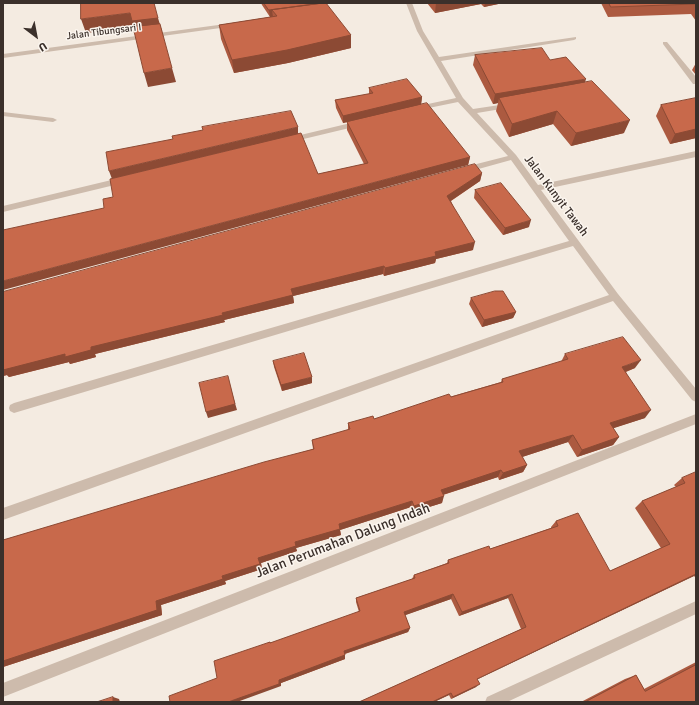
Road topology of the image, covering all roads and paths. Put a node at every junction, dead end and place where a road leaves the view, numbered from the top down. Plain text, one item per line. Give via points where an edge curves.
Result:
1 (409, 3) edge
2 (241, 24) edge
3 (574, 38) dead end
4 (665, 43) dead end
5 (3, 56) edge
6 (436, 60) junction
7 (696, 82) edge
8 (460, 98) junction
9 (517, 104) edge
10 (406, 112) edge
11 (471, 112) junction
12 (3, 114) edge
13 (53, 120) dead end
14 (367, 121) edge
15 (282, 142) edge
16 (696, 154) edge
17 (513, 157) junction
18 (452, 174) edge
19 (135, 177) edge
20 (536, 188) junction
21 (3, 209) edge
22 (576, 242) junction
23 (615, 297) junction
24 (695, 393) edge
25 (14, 408) dead end
26 (695, 420) edge
27 (3, 514) edge
28 (696, 606) edge
29 (3, 690) edge
30 (492, 702) edge

1 - 6 street, Jalan Kunyit Tawah via 420,31
2 - 5 street, Jalan Tibungsari I
3 - 6 street
4 - 7 street
6 - 8 street, Jalan Kunyit Tawah
8 - 10 street
8 - 11 street, Jalan Kunyit Tawah
9 - 11 street
11 - 17 street, Jalan Kunyit Tawah
12 - 13 street
14 - 15 street
16 - 20 street
17 - 18 street
17 - 20 street, Jalan Kunyit Tawah
19 - 21 street
20 - 22 street, Jalan Kunyit Tawah
22 - 23 street, Jalan Kunyit Tawah
22 - 25 street
23 - 24 street, Jalan Kunyit Tawah
23 - 27 street
26 - 29 street, Jalan Perumahan Dalung Indah
28 - 30 street

